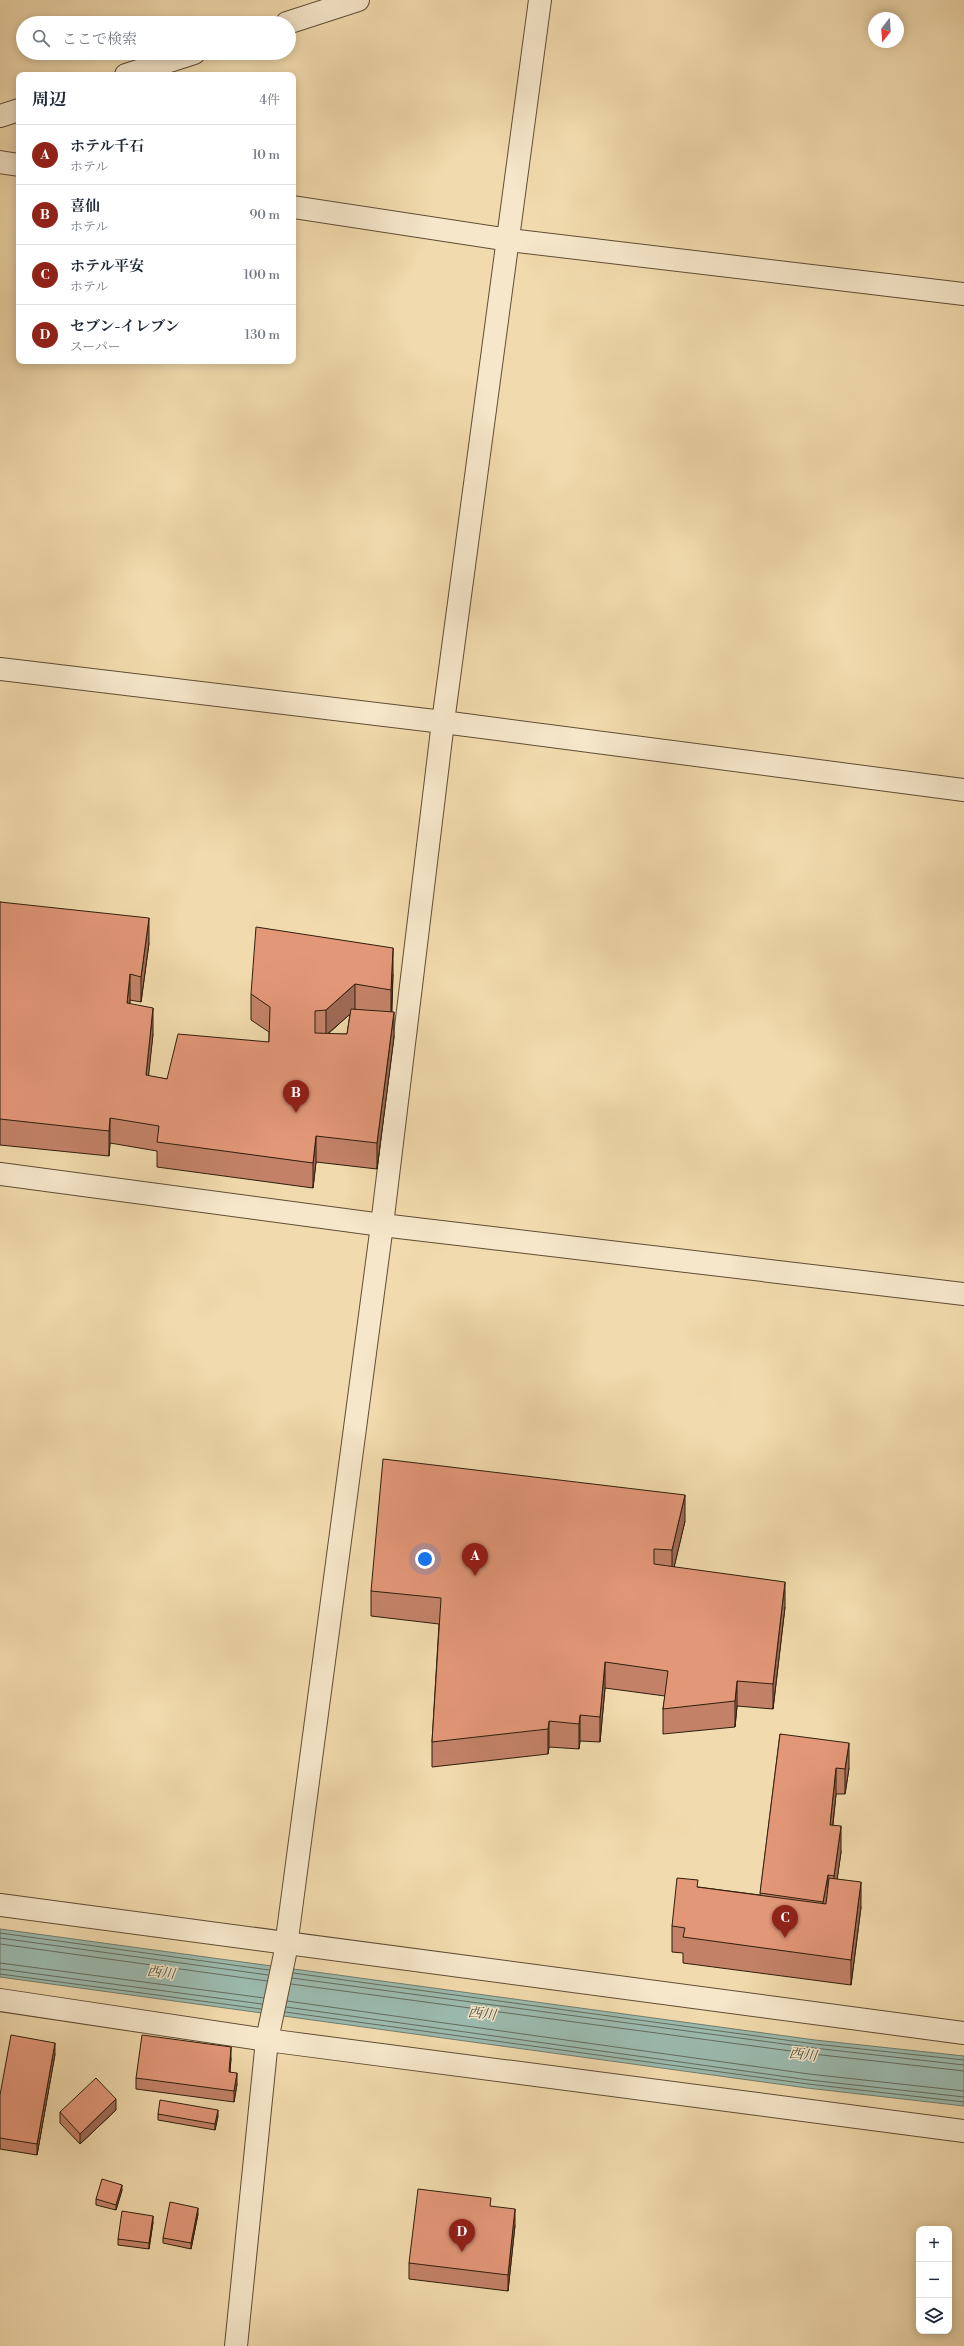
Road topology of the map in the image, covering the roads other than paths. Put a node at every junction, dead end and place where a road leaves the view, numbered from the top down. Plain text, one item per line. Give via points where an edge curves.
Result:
1 (358, 0) edge
2 (540, 0) edge
3 (296, 20) edge
4 (172, 60) edge
5 (135, 72) edge
6 (16, 111) edge
7 (0, 116) edge
8 (0, 162) edge
9 (16, 165) edge
10 (296, 207) edge
11 (509, 240) junction
12 (964, 294) edge
13 (0, 669) edge
14 (443, 722) junction
15 (964, 790) edge
16 (0, 1174) edge
17 (382, 1225) junction
18 (964, 1294) edge
19 (0, 1905) edge
20 (285, 1948) junction
21 (0, 2000) edge
22 (269, 2030) junction
23 (964, 2031) edge
24 (964, 2131) edge
25 (236, 2346) edge

1 - 3 street
2 - 11 street
4 - 5 street
6 - 7 street
8 - 9 street
10 - 11 street
11 - 12 street
11 - 14 street
13 - 14 street
14 - 15 street
14 - 17 street
16 - 17 street
17 - 18 street
17 - 20 street
19 - 20 street
20 - 22 street
20 - 23 street
21 - 22 street
22 - 24 street
22 - 25 street

